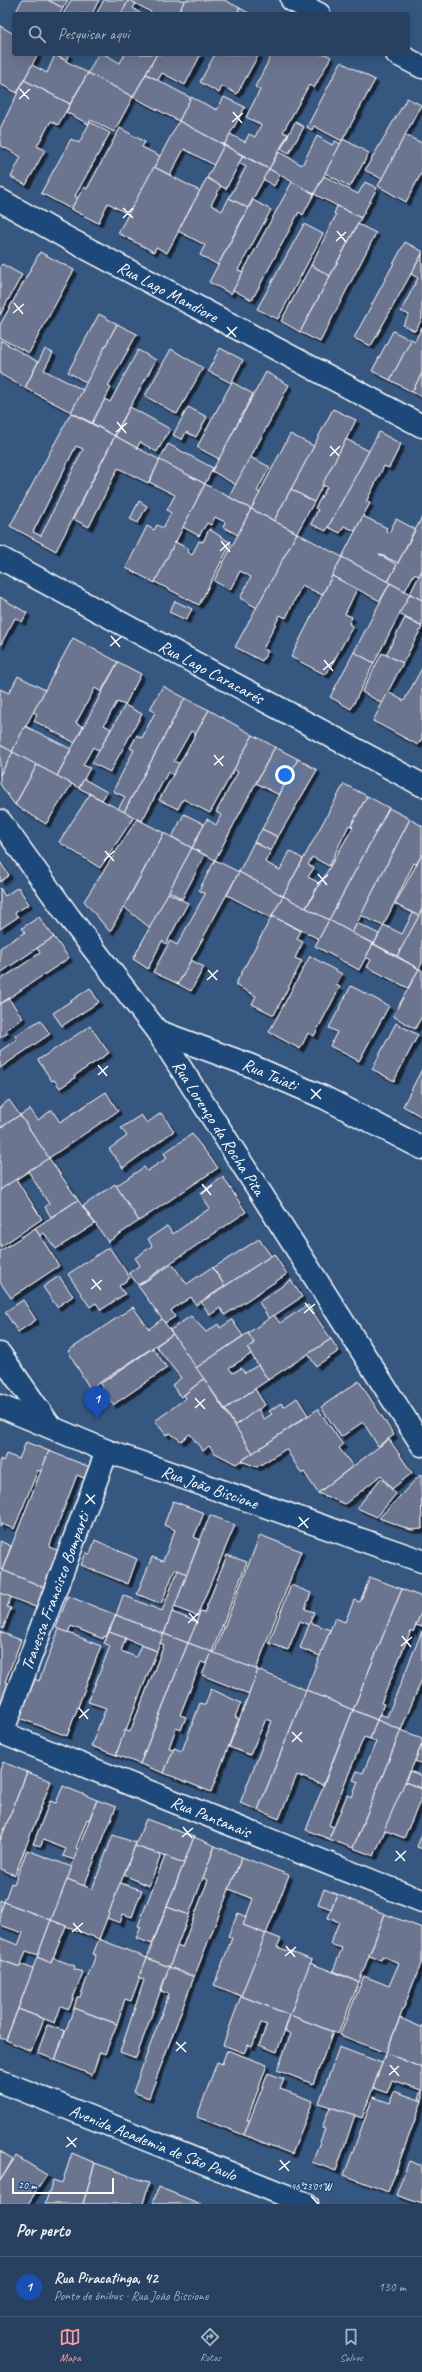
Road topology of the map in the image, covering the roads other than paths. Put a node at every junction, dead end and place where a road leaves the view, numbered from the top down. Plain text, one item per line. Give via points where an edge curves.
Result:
1 (292, 0) edge
2 (315, 12) edge
3 (401, 56) edge
4 (422, 67) edge
5 (0, 200) edge
6 (422, 426) edge
7 (0, 558) edge
8 (422, 785) edge
9 (0, 821) edge
10 (157, 1031) junction
11 (422, 1148) edge
12 (0, 1354) edge
13 (0, 1406) edge
14 (50, 1426) junction
15 (422, 1445) edge
16 (107, 1451) junction
17 (422, 1561) edge
18 (1, 1732) edge
19 (422, 1901) edge
20 (0, 2081) edge
21 (307, 2204) edge

1 - 2 street
3 - 4 street
5 - 6 street, Rua Lago Mandiore
7 - 8 street, Rua Lago Caracarés
9 - 10 street, Rua Lorenço da Rocha Pita via 69,917
10 - 11 street, Rua Taiati via 249,1065 325,1098
10 - 15 street, Rua Lorenço da Rocha Pita
12 - 14 street
13 - 14 street, Rua João Biscione
14 - 16 street, Rua João Biscione
16 - 17 street, Rua João Biscione
16 - 18 street, Travessa Francisco Bomparti
18 - 19 street, Rua Pantanais
20 - 21 street, Avenida Academia de São Paulo

